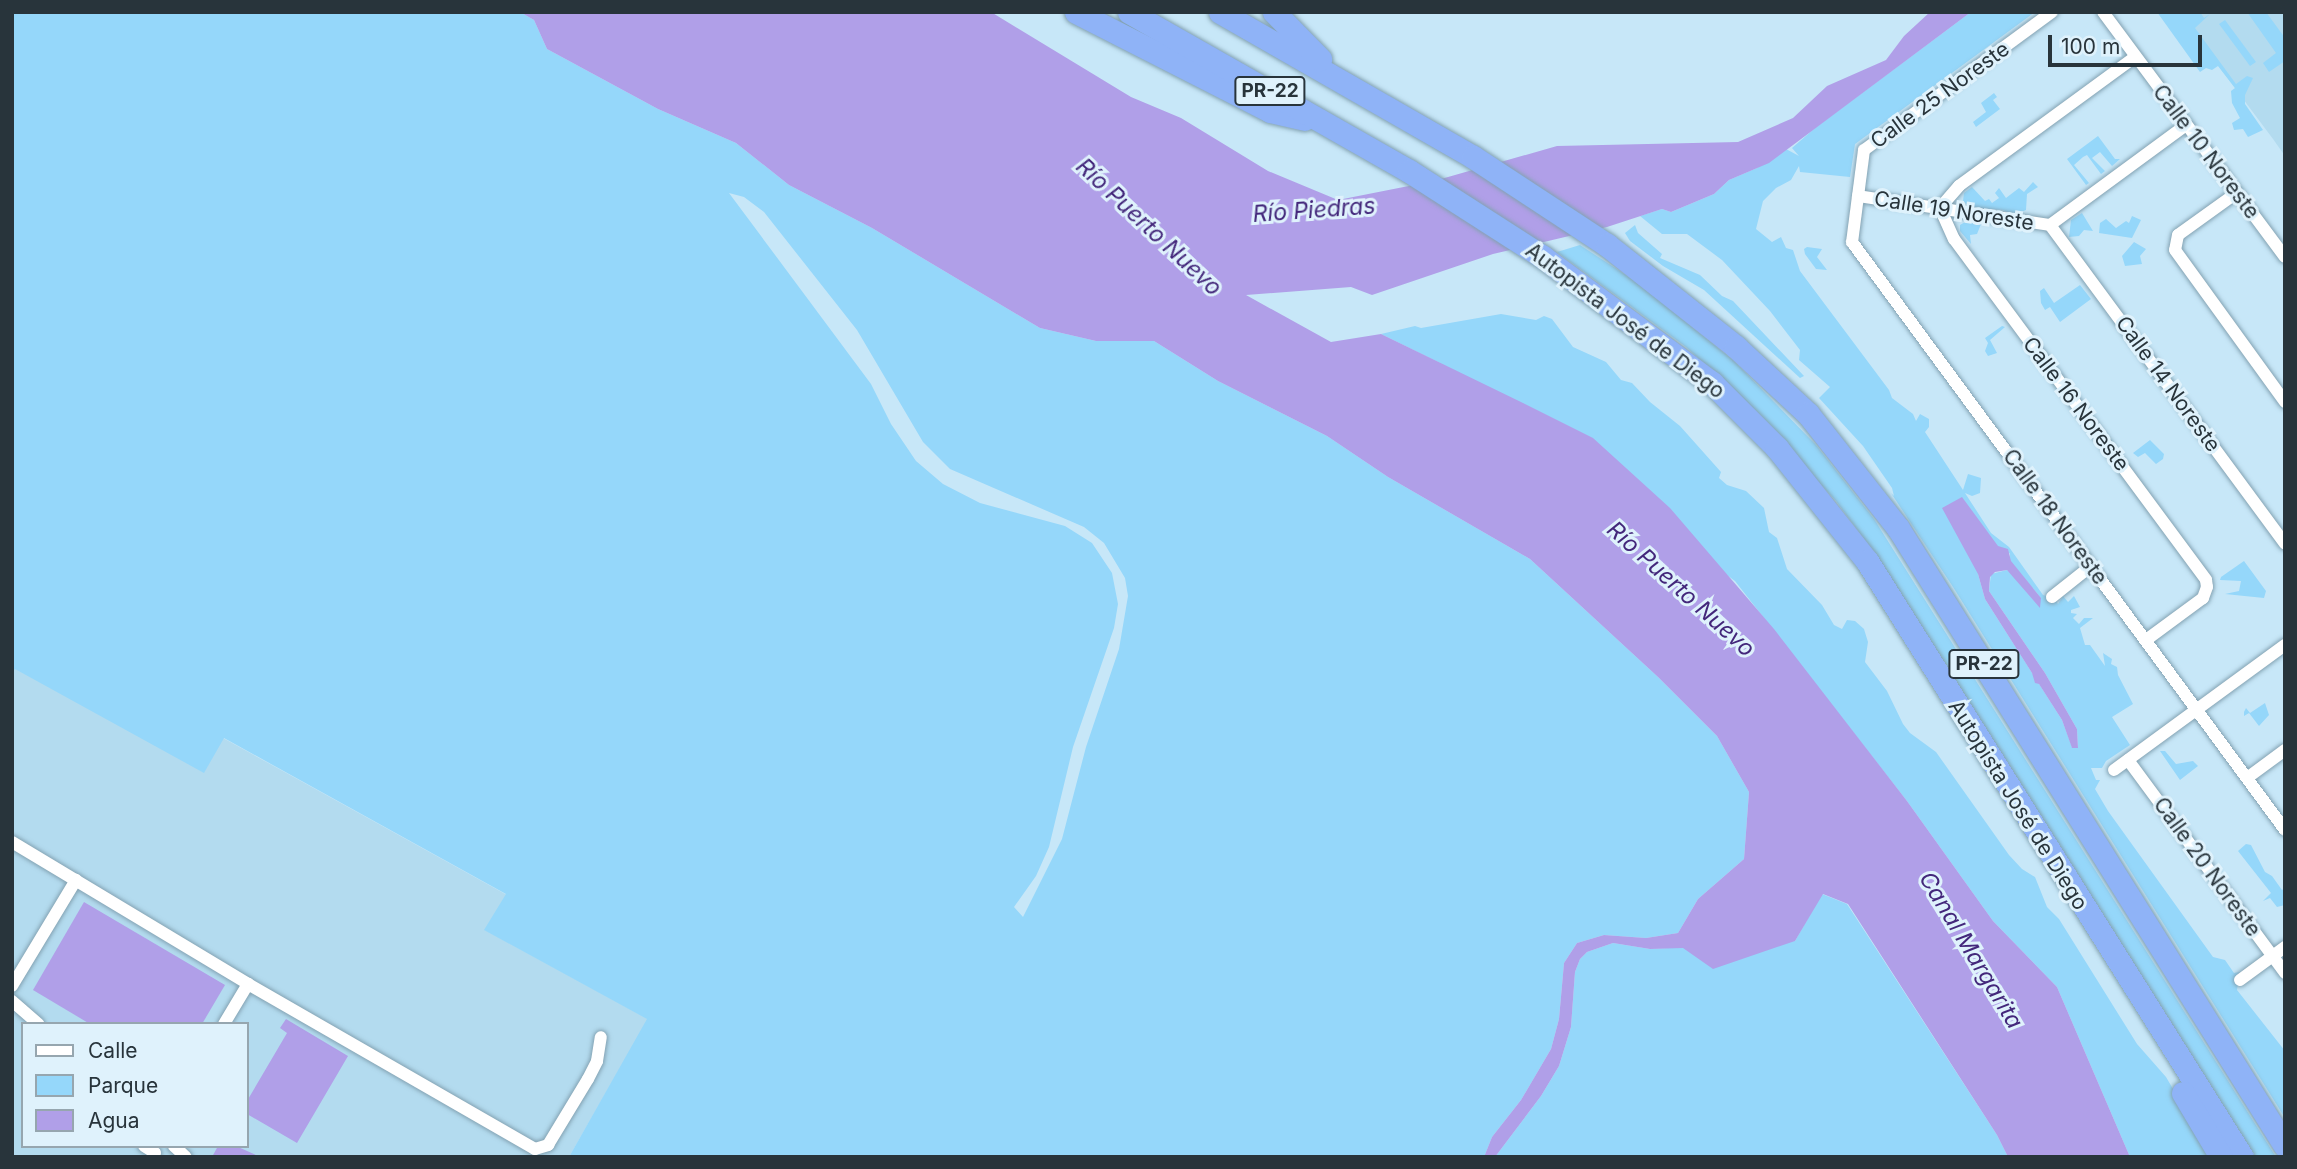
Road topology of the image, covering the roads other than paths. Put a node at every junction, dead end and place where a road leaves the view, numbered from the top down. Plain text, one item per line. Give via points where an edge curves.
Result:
1 (1076, 12) edge
2 (1129, 12) edge
3 (1220, 12) edge
4 (1274, 12) edge
5 (2052, 12) edge
6 (2103, 12) edge
7 (2135, 57) junction
8 (1334, 75) junction
9 (2186, 125) junction
10 (1334, 127) junction
11 (2235, 194) junction
12 (1857, 196) junction
13 (1940, 208) junction
14 (2050, 225) junction
15 (2285, 257) edge
16 (2285, 402) edge
17 (2285, 544) edge
18 (2091, 566) junction
19 (2052, 597) dead end
20 (2146, 640) junction
21 (2285, 645) edge
22 (2196, 709) junction
23 (2285, 750) edge
24 (2128, 760) junction
25 (2114, 770) dead end
26 (2248, 778) junction
27 (2285, 830) edge
28 (12, 842) edge
29 (76, 880) junction
30 (2102, 939) junction
31 (2285, 947) edge
32 (2272, 956) junction
33 (2285, 973) edge
34 (2240, 980) dead end
35 (248, 984) junction
36 (12, 986) edge
37 (12, 1001) edge
38 (2205, 1015) junction
39 (36, 1022) edge
40 (225, 1022) edge
41 (601, 1037) dead end
42 (2285, 1123) edge
43 (2285, 1146) edge
44 (2221, 1157) edge
45 (2242, 1157) edge

1 - 10 highway via 1270,111
2 - 10 highway, Autopista José de Diego / PR-22
3 - 8 highway, PR-22
4 - 8 highway
5 - 12 street, Calle 25 Noreste via 1864,150
6 - 7 street, Calle 10 Noreste
7 - 9 street, Calle 10 Noreste
7 - 13 street via 1959,186
8 - 38 highway, PR-22 via 1473,157 1607,245 1736,346 1808,414 1881,505
9 - 11 street, Calle 10 Noreste
9 - 14 street, Calle 19 Noreste
10 - 30 highway, Autopista José de Diego / PR-22 via 1543,257 1712,383 1777,449 1867,561
11 - 15 street, Calle 10 Noreste
11 - 16 street via 2178,235 2175,250
12 - 13 street, Calle 19 Noreste
12 - 18 street, Calle 18 Noreste via 1852,242
13 - 14 street, Calle 19 Noreste
13 - 20 street, Calle 16 Noreste via 1954,239 2203,575 2207,587 2203,598
14 - 17 street, Calle 14 Noreste
18 - 19 street
18 - 20 street, Calle 18 Noreste
20 - 22 street, Calle 18 Noreste
21 - 22 street
22 - 24 street
22 - 26 street, Calle 18 Noreste
23 - 26 street
24 - 25 street
24 - 32 street, Calle 20 Noreste
26 - 27 street, Calle 18 Noreste
28 - 29 street
29 - 35 street
29 - 36 street
30 - 44 highway via 2129,1007
30 - 45 highway, Autopista José de Diego / PR-22
31 - 32 street
32 - 33 street, Calle 20 Noreste
32 - 34 street
35 - 40 street
35 - 41 street via 535,1149 548,1145 588,1079
37 - 39 street
38 - 42 highway via 2235,1043
38 - 43 highway, PR-22

